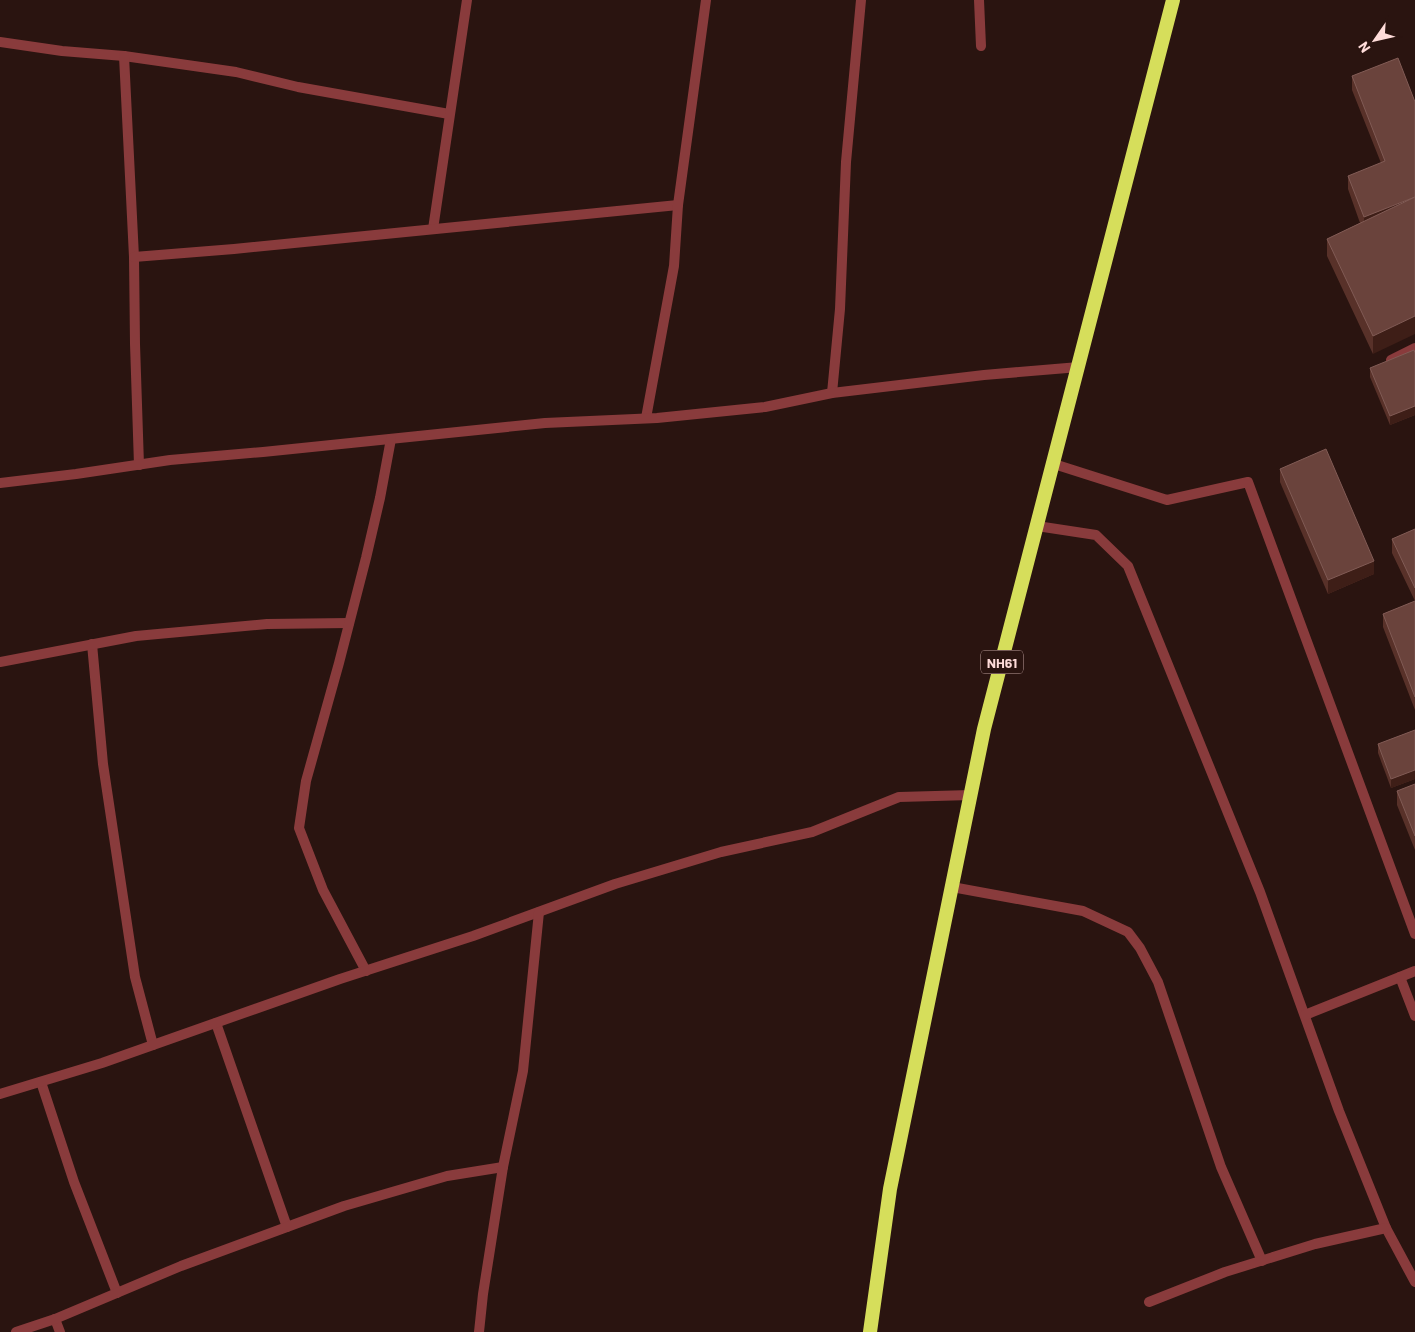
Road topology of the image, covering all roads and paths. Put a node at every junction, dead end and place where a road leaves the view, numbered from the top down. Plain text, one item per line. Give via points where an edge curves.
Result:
1 (467, 0) edge
2 (706, 0) edge
3 (861, 0) edge
4 (979, 0) edge
5 (1173, 0) edge
6 (0, 42) edge
7 (982, 46) dead end
8 (124, 56) junction
9 (449, 114) junction
10 (678, 205) junction
11 (433, 229) junction
12 (134, 257) junction
13 (1415, 348) edge
14 (1391, 360) edge
15 (1079, 367) junction
16 (832, 393) junction
17 (646, 418) junction
18 (390, 439) junction
19 (1054, 464) junction
20 (138, 465) junction
21 (0, 483) edge
22 (1038, 526) junction
23 (349, 623) junction
24 (92, 644) junction
25 (0, 662) edge
26 (971, 795) junction
27 (952, 887) junction
28 (539, 912) junction
29 (1415, 934) edge
30 (366, 971) junction
31 (1415, 971) edge
32 (1400, 977) junction
33 (1305, 1015) junction
34 (1415, 1016) edge
35 (216, 1024) junction
36 (153, 1045) junction
37 (41, 1082) junction
38 (0, 1094) edge
39 (503, 1167) junction
40 (287, 1227) junction
41 (1386, 1228) junction
42 (1262, 1261) junction
43 (1415, 1282) edge
44 (117, 1293) junction
45 (1149, 1302) dead end
46 (55, 1319) junction
47 (16, 1332) edge
48 (60, 1332) edge
49 (479, 1332) edge
50 (870, 1332) edge

1 - 9 street
2 - 10 street
3 - 16 street via 846,162 840,309
4 - 7 street
5 - 15 highway, NH61
6 - 8 street
8 - 9 street via 236,72 298,88
8 - 12 street
9 - 11 street
10 - 11 street
10 - 17 street via 674,266
11 - 12 street
12 - 20 street
13 - 14 street
15 - 16 street
15 - 19 highway, NH61
16 - 17 street via 765,407
17 - 18 street via 545,423
18 - 20 street
18 - 23 street via 380,498
19 - 22 highway, NH61
19 - 29 street via 1168,500 1248,482
20 - 21 street
22 - 26 highway, NH61 via 984,729
22 - 33 street via 1096,535 1128,566 1260,892
23 - 24 street via 248,626 136,636
23 - 30 street via 306,781 300,828 323,890
24 - 25 street
24 - 36 street via 102,764 135,977
26 - 27 highway, NH61
26 - 28 street via 899,797 812,832 721,852 615,884
27 - 42 street via 1082,911 1128,932 1158,982 1221,1168
27 - 50 highway, NH61 via 890,1189
28 - 30 street
28 - 39 street via 523,1071
30 - 35 street
31 - 32 street
32 - 33 street
32 - 34 street
33 - 41 street
35 - 36 street
35 - 40 street
36 - 37 street
37 - 38 street
37 - 44 street via 74,1182
39 - 40 street via 447,1176 344,1206
39 - 49 street
40 - 44 street
41 - 42 street via 1315,1244
41 - 43 street
42 - 45 street
44 - 46 street
46 - 47 street
46 - 48 street

